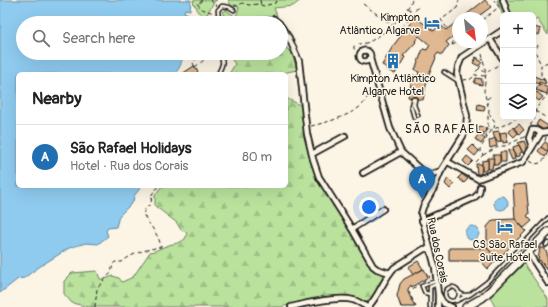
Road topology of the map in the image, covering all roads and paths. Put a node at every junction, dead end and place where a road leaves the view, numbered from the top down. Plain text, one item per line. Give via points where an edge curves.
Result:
1 (202, 0) edge
2 (210, 0) edge
3 (260, 0) edge
4 (278, 0) edge
5 (412, 0) edge
6 (459, 0) edge
7 (494, 0) edge
8 (503, 0) edge
9 (246, 2) dead end
10 (245, 4) junction
11 (363, 4) dead end
12 (262, 6) junction
13 (229, 7) junction
14 (418, 7) dead end
15 (220, 8) junction
16 (408, 8) junction
17 (234, 10) dead end
18 (507, 12) edge
19 (218, 13) junction
20 (414, 13) junction
21 (218, 16) edge
22 (488, 16) edge
23 (392, 25) junction
24 (402, 27) dead end
25 (447, 28) dead end
26 (500, 32) edge
27 (288, 36) edge
28 (490, 39) junction
29 (538, 45) dead end
30 (536, 48) edge
31 (361, 52) junction
32 (482, 54) dead end
33 (536, 56) edge
34 (475, 57) dead end
35 (500, 57) edge
36 (370, 58) junction
37 (195, 60) edge
38 (204, 60) edge
39 (222, 60) edge
40 (484, 60) junction
41 (500, 62) edge
42 (548, 62) edge
43 (541, 65) junction
44 (481, 66) dead end
45 (479, 68) junction
46 (219, 72) edge
47 (444, 72) dead end
48 (486, 73) junction
49 (475, 75) junction
50 (485, 76) junction
51 (458, 81) junction
52 (548, 83) edge
53 (379, 87) junction
54 (536, 90) edge
55 (548, 94) edge
56 (490, 96) dead end
57 (487, 100) junction
58 (536, 111) joint
59 (488, 113) junction
60 (418, 115) dead end
61 (414, 117) dead end
62 (545, 117) dead end
63 (513, 120) edge
64 (534, 120) edge
65 (307, 128) junction
66 (494, 128) junction
67 (488, 129) junction
68 (491, 130) junction
69 (532, 130) junction
70 (469, 133) dead end
71 (541, 133) junction
72 (547, 134) edge
73 (485, 135) junction
74 (345, 136) dead end
75 (530, 136) junction
76 (486, 138) junction
77 (545, 141) dead end
78 (532, 148) junction
79 (401, 152) junction
80 (312, 154) junction
81 (483, 155) junction
82 (548, 156) edge
83 (526, 158) junction
84 (448, 162) junction
85 (476, 162) dead end
86 (441, 171) junction
87 (364, 173) dead end
88 (424, 173) junction
89 (480, 187) dead end
90 (157, 188) edge
91 (434, 188) junction
92 (383, 209) dead end
93 (548, 218) edge
94 (422, 221) junction
95 (352, 228) junction
96 (548, 232) edge
97 (430, 249) junction
98 (528, 252) junction
99 (499, 269) junction
100 (390, 273) junction
101 (428, 274) dead end
102 (505, 275) junction
103 (437, 282) junction
104 (548, 283) edge
105 (492, 288) junction
106 (460, 293) junction
107 (430, 294) junction
108 (438, 294) junction
109 (471, 294) junction
110 (456, 301) junction
111 (400, 304) dead end
112 (438, 306) edge
113 (445, 306) edge
114 (95, 307) edge
115 (291, 307) edge
116 (368, 307) edge
117 (401, 307) edge
118 (416, 307) edge
119 (430, 307) edge
120 (452, 307) edge
121 (461, 307) edge
122 (466, 307) edge

1 - 19 path via 197,3 201,9
2 - 15 path
3 - 12 path
4 - 12 path
5 - 16 path
6 - 25 path via 457,8 441,20
7 - 22 path via 499,8
8 - 18 street
9 - 10 path
10 - 12 path
10 - 13 path
11 - 23 path
13 - 15 lane
13 - 17 lane
14 - 20 path
15 - 19 lane
16 - 20 path
16 - 23 path
19 - 21 lane
20 - 24 path
23 - 31 path via 368,43 354,46 354,49
26 - 28 street, Rua dos Corais
27 - 65 street via 299,61
28 - 35 street
28 - 51 street, Rua dos Corais via 462,57 458,67
29 - 30 path
31 - 36 street via 367,51
31 - 36 street via 362,61 368,61
32 - 40 path
33 - 43 path
34 - 40 path
36 - 53 street
37 - 38 path via 195,67
39 - 46 lane
40 - 48 path
41 - 48 path
42 - 43 path
43 - 52 path via 541,76
44 - 45 path
45 - 48 path
45 - 49 path
47 - 51 lane
48 - 50 path
49 - 50 path
49 - 51 path via 471,79
50 - 57 path via 484,91
51 - 84 street, Rua dos Corais via 467,123 463,136
53 - 65 path via 372,90 366,101 351,112
53 - 79 street via 390,128
54 - 55 path
55 - 58 path
56 - 57 path
57 - 59 path
58 - 62 path
59 - 66 path via 495,123
59 - 67 path
60 - 61 lane via 414,98 411,106
63 - 66 path
64 - 69 path via 530,124
65 - 80 street
66 - 68 path
67 - 68 path
67 - 73 path
68 - 76 path
69 - 71 street
69 - 75 street
70 - 73 path via 473,130
71 - 72 street
71 - 78 street
72 - 77 path
73 - 76 path
74 - 80 street
75 - 78 street
75 - 81 path
76 - 81 path via 480,149
78 - 83 street
79 - 87 street
79 - 88 street
80 - 95 street via 319,177
81 - 85 path
82 - 83 path via 535,164
83 - 84 street via 520,163 478,179
84 - 86 street, Rua dos Corais
86 - 88 street
86 - 91 street, Rua dos Corais
88 - 91 street
89 - 94 street via 474,198
90 - 114 path via 152,194 151,204 146,207 143,214 158,236 161,247 148,249 122,262 115,262 111,273 97,289
91 - 94 street, Rua dos Corais via 422,210
92 - 95 street
93 - 99 lane
94 - 97 street, Rua dos Corais
95 - 100 street via 373,266
96 - 98 street
97 - 100 street via 424,249
97 - 103 street, Rua dos Corais
98 - 102 street
98 - 104 street
99 - 102 lane
99 - 109 lane
100 - 116 street
101 - 118 path via 430,277 409,292
102 - 105 street
103 - 107 lane via 430,287
103 - 107 lane via 422,286 425,293
103 - 108 street, Rua dos Corais
105 - 121 street
105 - 122 street via 482,298
106 - 109 lane via 463,296
106 - 110 lane
106 - 110 lane via 454,287 445,292 448,301
107 - 119 lane
108 - 112 street, Rua dos Corais
108 - 113 street
109 - 110 lane
111 - 117 path
113 - 120 street
115 - 116 street via 342,299 355,300

